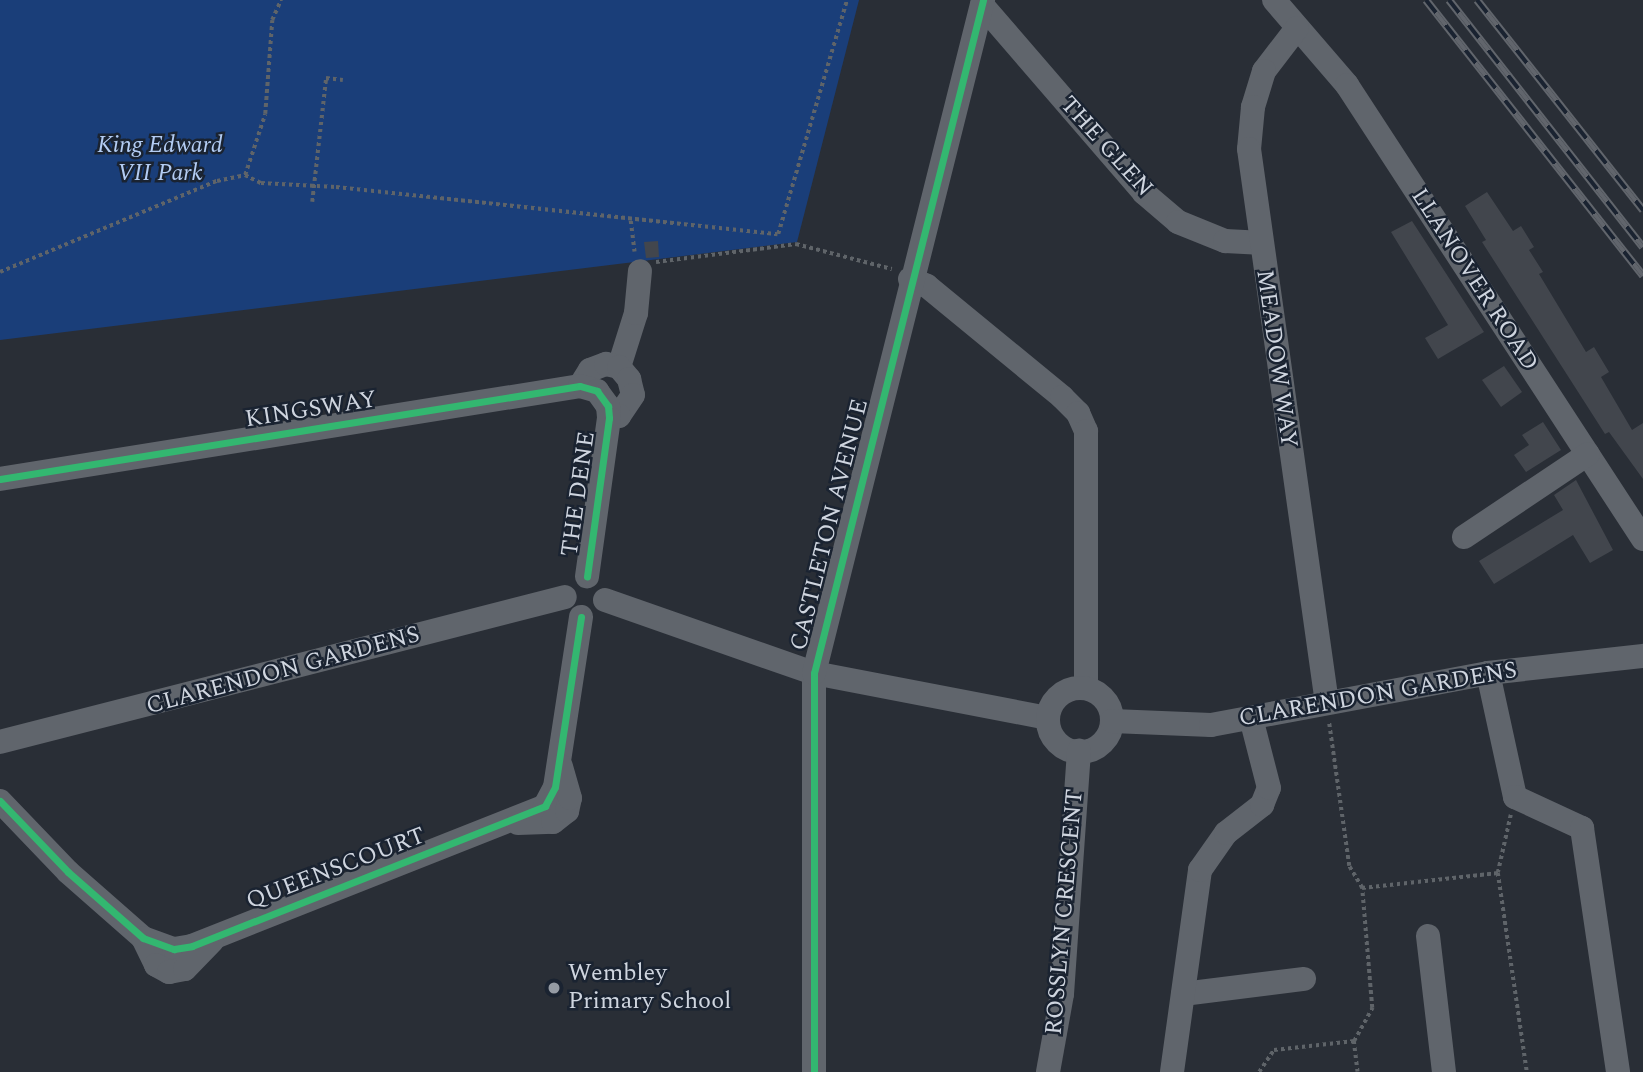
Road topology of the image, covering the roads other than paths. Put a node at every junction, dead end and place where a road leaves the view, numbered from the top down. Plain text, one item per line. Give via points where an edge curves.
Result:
1 (1274, 0) edge
2 (982, 2) edge
3 (1297, 27) junction
4 (1259, 243) junction
5 (638, 268) road end
6 (910, 277) junction
7 (619, 367) junction
8 (580, 386) junction
9 (610, 418) junction
10 (1588, 454) junction
11 (0, 479) edge
12 (1464, 537) dead end
13 (1643, 539) edge
14 (587, 576) junction
15 (565, 597) junction
16 (605, 600) junction
17 (581, 617) junction
18 (1643, 656) edge
19 (814, 673) junction
20 (1488, 673) junction
21 (1086, 688) junction
22 (1327, 702) junction
23 (1048, 718) junction
24 (1251, 718) junction
25 (1112, 721) junction
26 (0, 742) edge
27 (1079, 751) junction
28 (0, 801) edge
29 (1428, 936) dead end
30 (1304, 979) dead end
31 (1183, 994) junction
32 (814, 1072) edge
33 (1048, 1072) edge
34 (1172, 1072) edge
35 (1444, 1072) edge
36 (1618, 1072) edge

1 - 3 street, LLANOVER ROAD
2 - 4 street, THE GLEN via 1152,200 1178,222 1225,241
2 - 6 street, CASTLETON AVENUE
3 - 4 street, MEADOW WAY via 1264,71 1253,107 1249,149
3 - 10 street, LLANOVER ROAD via 1347,85
4 - 22 street, MEADOW WAY
5 - 7 street via 636,313
6 - 19 street, CASTLETON AVENUE
6 - 21 street via 1062,397 1078,413 1086,431
7 - 8 street via 606,364 590,370
7 - 9 street, THE DENE via 629,379 633,395 619,416
8 - 9 street via 597,391
8 - 11 street, KINGSWAY
9 - 14 street, THE DENE
10 - 12 street
10 - 13 street, LLANOVER ROAD
14 - 15 street via 571,582
14 - 16 street via 600,583
15 - 17 street via 569,610
15 - 26 street, CLARENDON GARDENS
16 - 17 street via 598,612
16 - 19 street
17 - 28 street, QUEENSCOURT via 551,799 510,822 217,937 185,969 169,972 156,965 143,938 68,872
18 - 20 street, CLARENDON GARDENS
19 - 23 street
19 - 32 street, CASTLETON AVENUE
20 - 22 street, CLARENDON GARDENS
20 - 36 street via 1515,797 1582,828
21 - 23 street via 1057,698
21 - 25 street via 1104,699
22 - 24 street, CLARENDON GARDENS
23 - 27 street via 1058,743
24 - 25 street, CLARENDON GARDENS via 1211,725
24 - 31 street via 1269,788 1262,805 1226,833 1200,870
25 - 27 street via 1104,741
27 - 33 street, ROSSLYN CRESCENT via 1062,994
29 - 35 street
30 - 31 street
31 - 34 street

